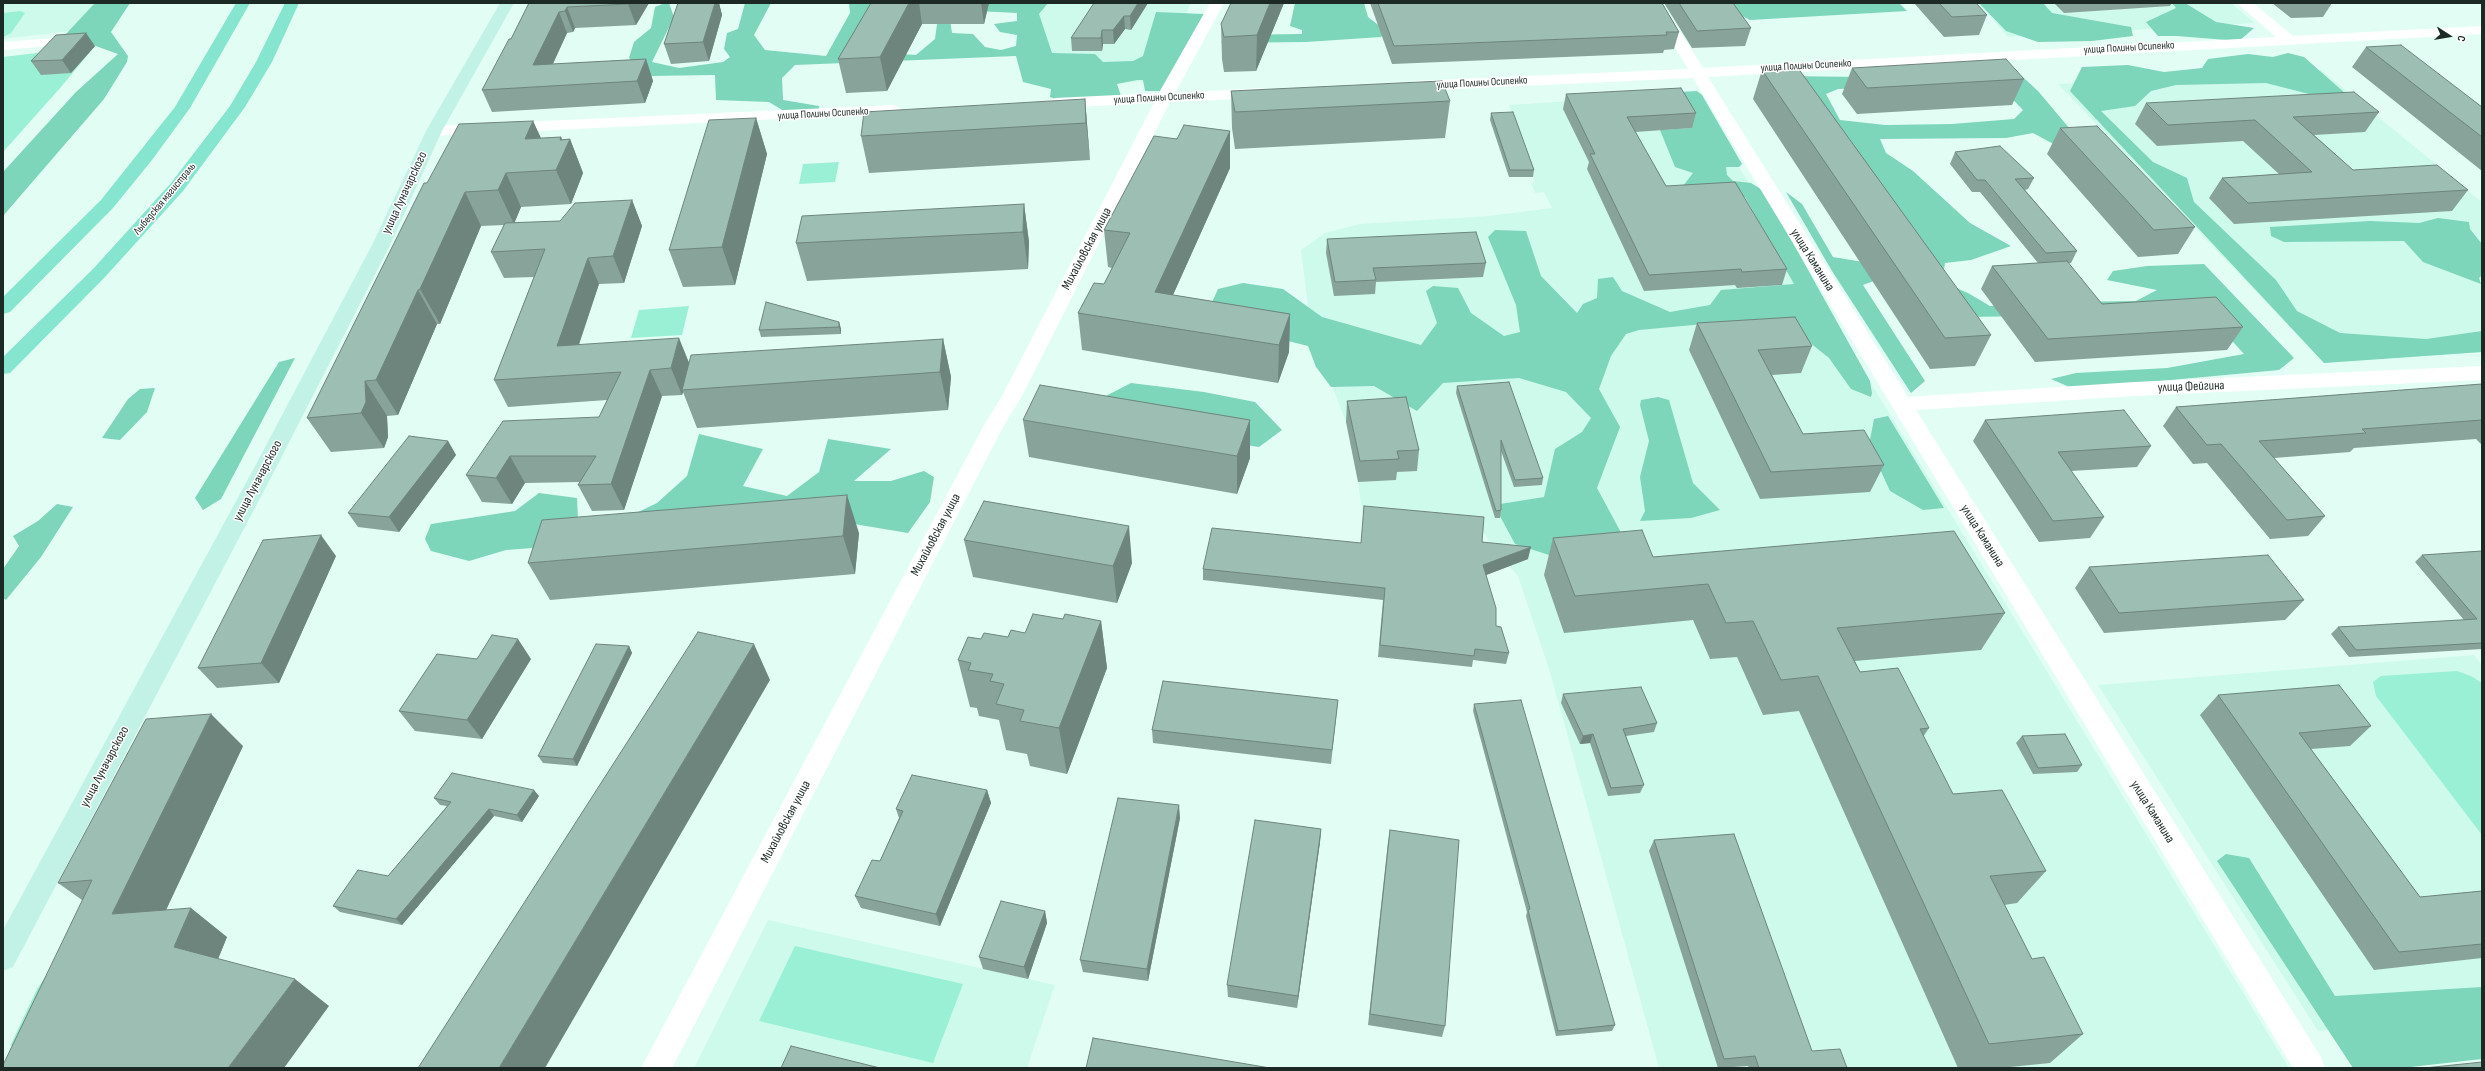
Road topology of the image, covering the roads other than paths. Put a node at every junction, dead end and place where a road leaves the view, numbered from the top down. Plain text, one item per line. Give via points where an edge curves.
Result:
1 (243, 3) edge
2 (292, 3) edge
3 (507, 3) edge
4 (1217, 3) edge
5 (1655, 3) edge
6 (2244, 3) edge
7 (2482, 30) edge
8 (2288, 39) junction
9 (83, 40) edge
10 (3, 46) edge
11 (1697, 73) junction
12 (1401, 86) edge
13 (1275, 93) edge
14 (1165, 98) junction
15 (1037, 104) edge
16 (911, 110) edge
17 (434, 131) junction
18 (3, 308) edge
19 (3, 368) edge
20 (2482, 373) edge
21 (1901, 404) junction
22 (3, 958) edge
23 (656, 1068) edge
24 (2310, 1068) edge

1 - 18 main road via 182,108 146,156 107,204
2 - 19 main road, Лыбедская магистраль via 264,62 237,107 177,187 99,273
3 - 17 main road, улица Луначарского
4 - 14 street, Михайловская улица
5 - 11 street, улица Каманина
6 - 8 street
7 - 8 street, улица Полины Осипенко
8 - 11 street, улица Полины Осипенко
9 - 10 street
11 - 12 street, улица Полины Осипенко
11 - 21 street, улица Каманина
13 - 14 street, улица Полины Осипенко
14 - 15 street, улица Полины Осипенко
14 - 23 street, Михайловская улица via 1012,396 993,427
16 - 17 street, улица Полины Осипенко
17 - 22 main road, улица Луначарского via 381,245 322,353 265,468
20 - 21 street, улица Фейгина via 2134,389
21 - 24 street, улица Каманина

